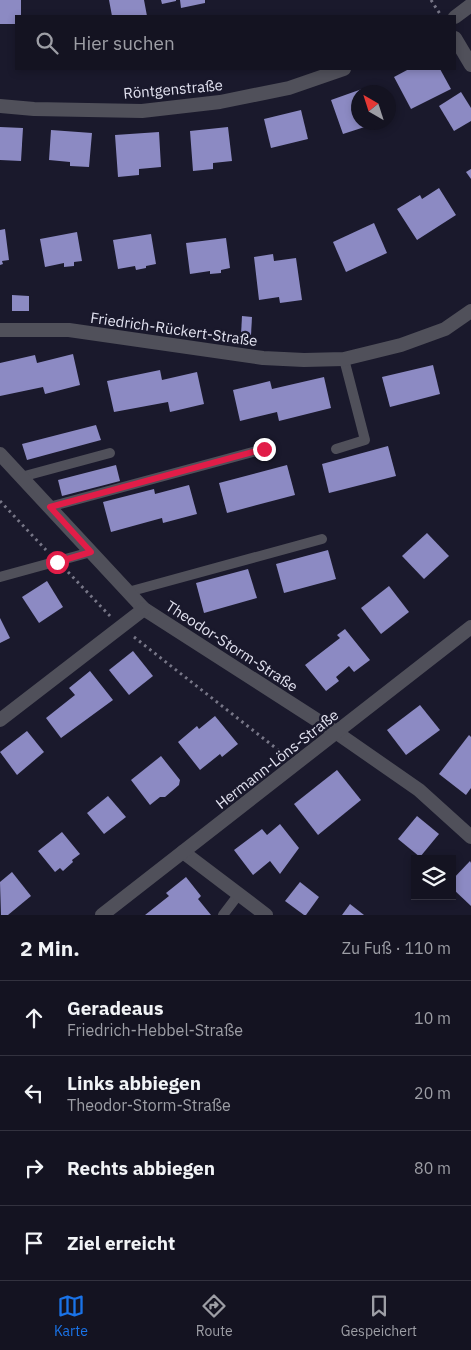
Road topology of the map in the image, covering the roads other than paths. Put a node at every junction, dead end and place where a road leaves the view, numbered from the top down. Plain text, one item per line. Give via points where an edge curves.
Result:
1 (471, 5) edge
2 (456, 16) edge
3 (456, 40) edge
4 (471, 65) edge
5 (341, 70) edge
6 (0, 106) edge
7 (471, 311) edge
8 (0, 330) edge
9 (344, 358) junction
10 (264, 449) dead end
11 (336, 449) dead end
12 (110, 453) dead end
13 (0, 454) edge
14 (21, 477) junction
15 (50, 507) junction
16 (322, 539) dead end
17 (91, 552) junction
18 (0, 577) edge
19 (128, 592) junction
20 (144, 609) junction
21 (471, 627) edge
22 (0, 720) edge
23 (337, 733) junction
24 (471, 837) edge
25 (183, 852) junction
26 (239, 894) junction
27 (102, 915) edge
28 (223, 915) edge
29 (266, 915) edge

1 - 2 street
3 - 4 street
5 - 6 street, Röntgenstraße via 289,88 220,102 152,110
7 - 9 street, Friedrich-Rückert-Straße via 445,328 410,342
8 - 9 street, Friedrich-Rückert-Straße via 69,330 263,358
9 - 11 lane via 365,440
10 - 15 lane
12 - 14 lane
13 - 14 street, Theodor-Storm-Straße
14 - 15 street, Theodor-Storm-Straße
15 - 17 street, Theodor-Storm-Straße
16 - 19 lane
17 - 18 lane
17 - 19 street, Theodor-Storm-Straße
19 - 20 street, Theodor-Storm-Straße
20 - 22 street
20 - 23 street, Theodor-Storm-Straße
21 - 23 street, Hermann-Löns-Straße
23 - 24 street, Theodor-Storm-Straße via 419,790
23 - 25 street, Hermann-Löns-Straße
25 - 26 street
25 - 27 street, Hermann-Löns-Straße
26 - 28 lane
26 - 29 street

